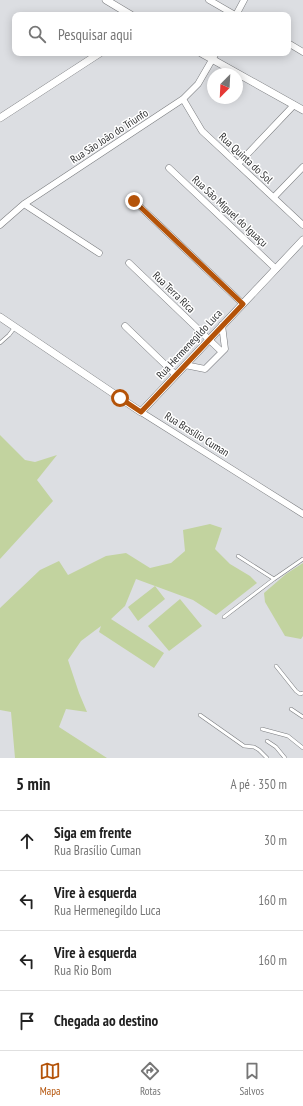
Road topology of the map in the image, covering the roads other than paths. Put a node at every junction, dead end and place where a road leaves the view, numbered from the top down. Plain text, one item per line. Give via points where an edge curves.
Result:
1 (106, 0) edge
2 (209, 0) edge
3 (244, 0) edge
4 (126, 12) edge
5 (231, 12) edge
6 (238, 12) edge
7 (291, 45) edge
8 (303, 52) edge
9 (95, 56) edge
10 (214, 56) edge
11 (183, 99) junction
12 (294, 105) junction
13 (303, 110) edge
14 (0, 118) edge
15 (238, 164) junction
16 (303, 167) edge
17 (169, 168) dead end
18 (274, 197) junction
19 (134, 201) dead end
20 (24, 204) junction
21 (303, 224) edge
22 (0, 225) edge
23 (303, 240) edge
24 (99, 253) dead end
25 (129, 263) dead end
26 (276, 269) junction
27 (243, 304) junction
28 (0, 317) edge
29 (125, 326) dead end
30 (222, 326) junction
31 (15, 327) junction
32 (209, 339) junction
33 (0, 343) edge
34 (222, 352) junction
35 (185, 365) junction
36 (176, 375) junction
37 (141, 412) junction
38 (303, 514) edge
39 (238, 556) dead end
40 (303, 559) edge
41 (274, 579) junction
42 (224, 617) dead end
43 (276, 666) dead end
44 (303, 693) edge
45 (291, 709) dead end
46 (200, 715) dead end
47 (303, 717) edge
48 (262, 729) dead end
49 (267, 741) dead end
50 (303, 748) edge
51 (267, 758) edge
52 (286, 758) edge

1 - 4 street
2 - 5 street
3 - 6 street
7 - 8 street
9 - 14 street
10 - 11 street, Rua São João do Triunfo via 198,84
10 - 12 street
11 - 15 street, Rua Quinta do Sol via 202,131
11 - 20 street, Rua São João do Triunfo
12 - 13 street
12 - 15 street
15 - 18 street, Rua Quinta do Sol
16 - 18 street
17 - 26 street, Rua São Miguel do Iguaçu
18 - 21 street, Rua Quinta do Sol
19 - 27 street
20 - 22 street, Rua São João do Triunfo
20 - 24 street
23 - 26 street, Rua Hermenegildo Luca
25 - 32 street, Rua Terra Rica
26 - 27 street, Rua Hermenegildo Luca
27 - 30 street, Rua Hermenegildo Luca
28 - 31 street, Rua Brasílio Cuman
29 - 36 street
30 - 32 street, Rua Hermenegildo Luca
30 - 34 street via 225,348
31 - 33 lane
31 - 37 street, Rua Brasílio Cuman
32 - 34 street, Rua Terra Rica
32 - 35 street, Rua Hermenegildo Luca
34 - 35 street via 205,369
35 - 36 street, Rua Hermenegildo Luca
36 - 37 street, Rua Hermenegildo Luca
37 - 38 street, Rua Brasílio Cuman
39 - 41 lane
40 - 41 lane
41 - 42 lane
43 - 44 lane via 296,691
45 - 47 lane
46 - 51 lane via 244,746 259,750
48 - 50 lane via 288,736
49 - 52 lane

